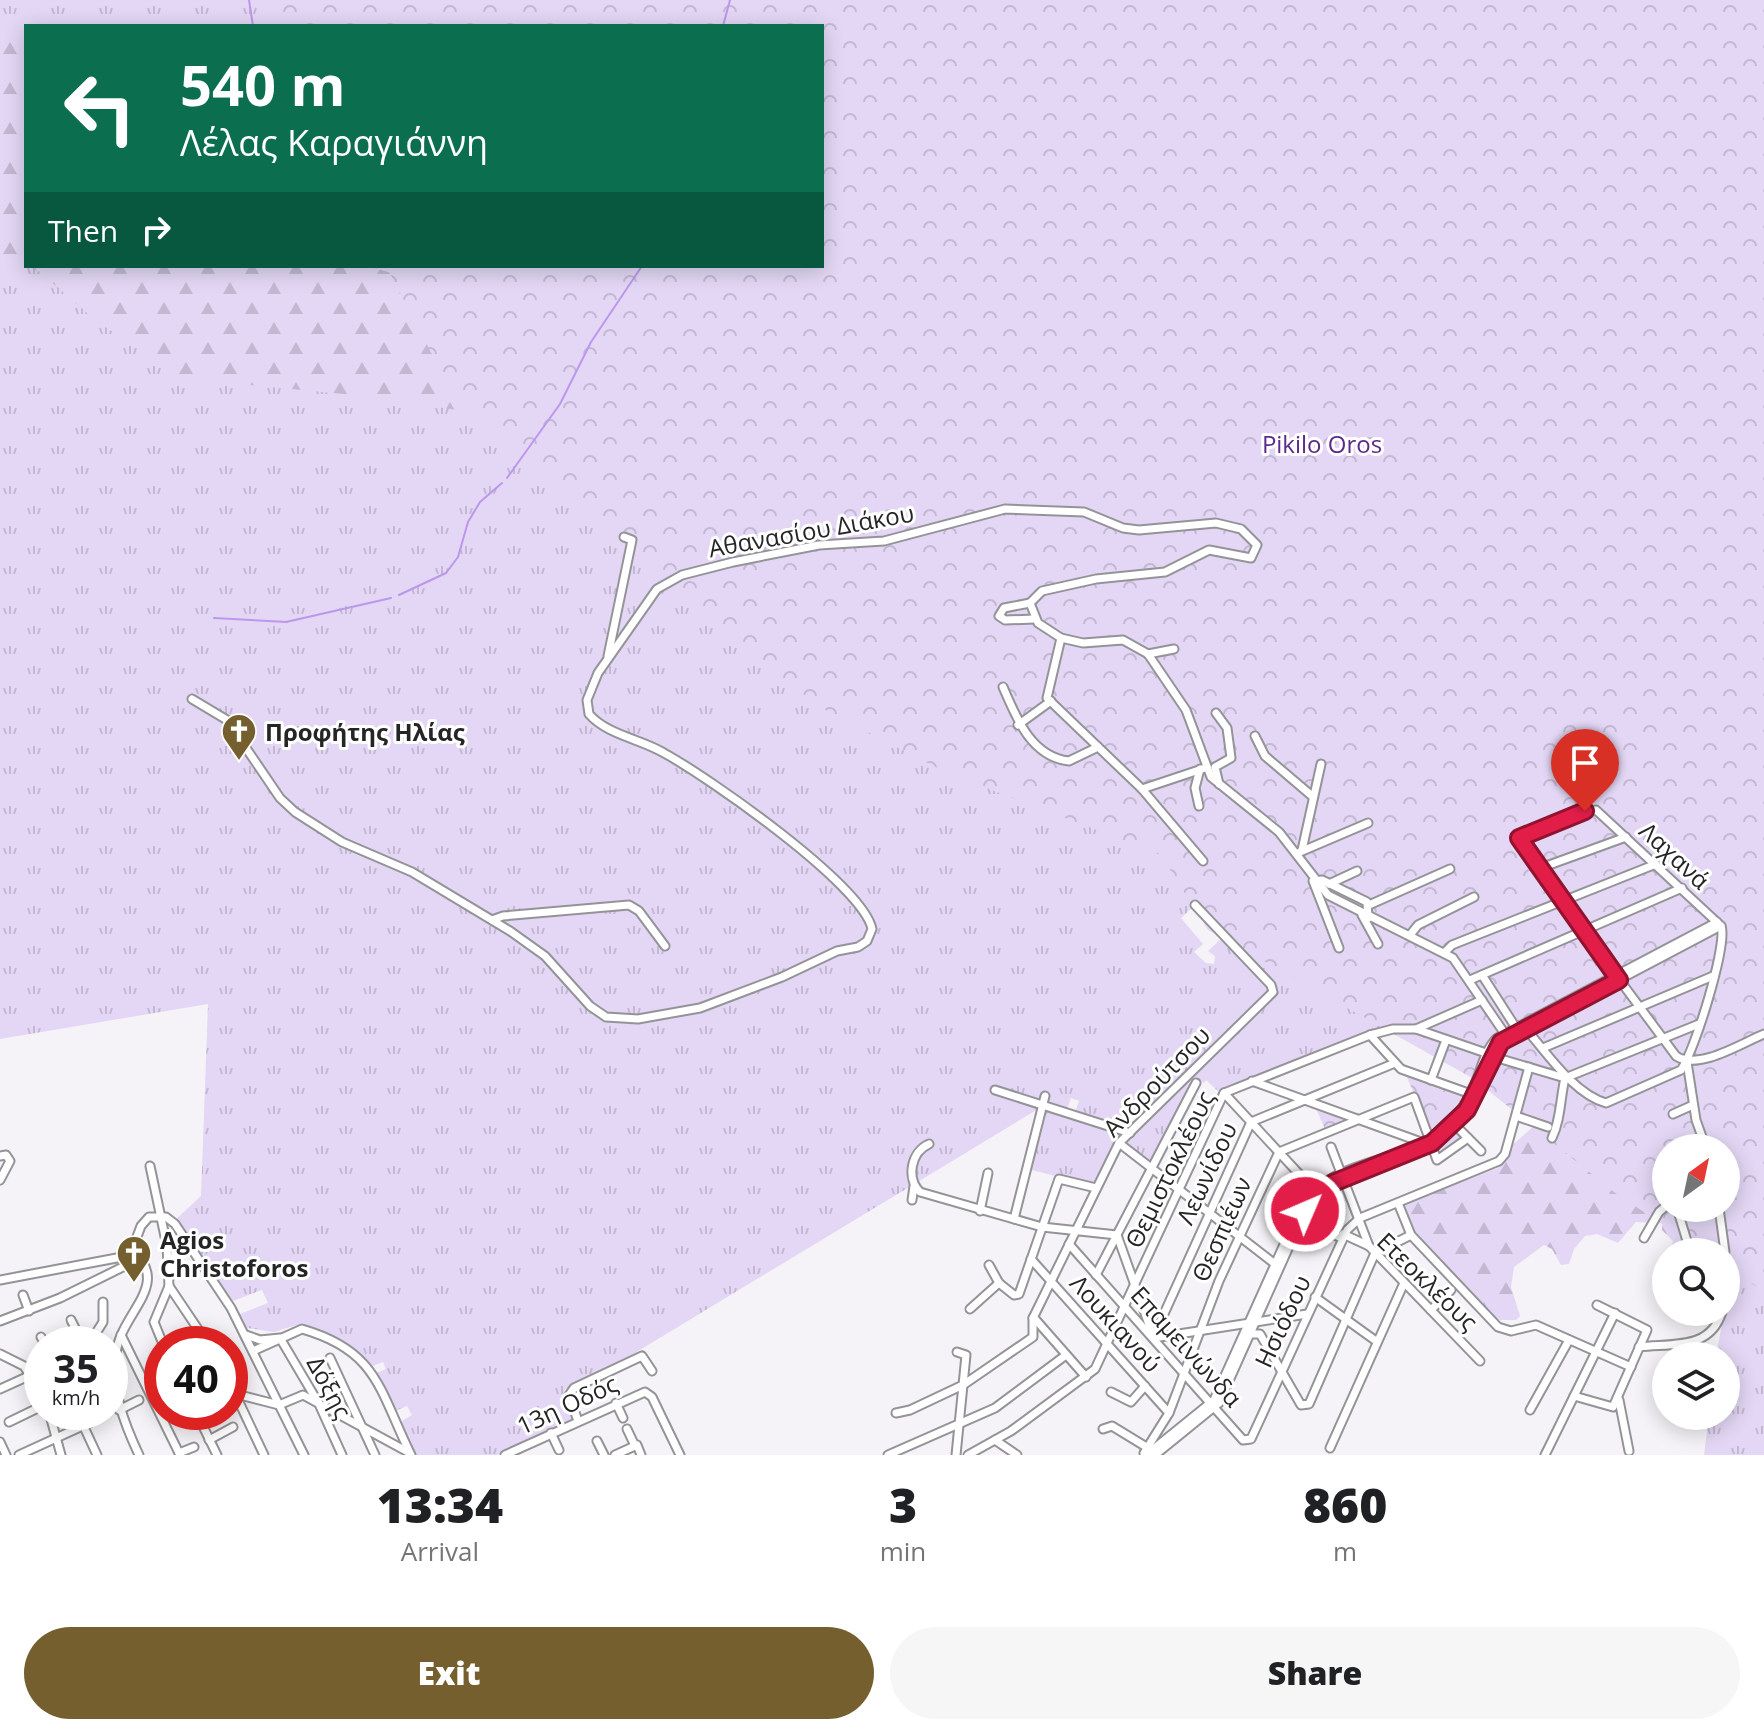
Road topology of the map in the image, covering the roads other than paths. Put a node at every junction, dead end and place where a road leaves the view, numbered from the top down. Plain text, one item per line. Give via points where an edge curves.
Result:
1 (624, 537) dead end
2 (1030, 603) junction
3 (1035, 619) junction
4 (1061, 638) junction
5 (1174, 649) dead end
6 (1148, 654) junction
7 (608, 656) junction
8 (1003, 687) dead end
9 (192, 699) dead end
10 (1051, 701) junction
11 (1216, 713) dead end
12 (1018, 725) junction
13 (1255, 736) dead end
14 (1098, 747) junction
15 (1321, 764) dead end
16 (1202, 769) junction
17 (1219, 784) junction
18 (1142, 789) junction
19 (1312, 796) junction
20 (1199, 806) dead end
21 (1368, 823) dead end
22 (1626, 837) junction
23 (1300, 852) junction
24 (1203, 861) dead end
25 (1656, 864) junction
26 (1450, 869) dead end
27 (1538, 869) junction
28 (1357, 871) dead end
29 (1313, 881) junction
30 (1329, 884) junction
31 (1682, 888) junction
32 (1474, 897) dead end
33 (1562, 901) junction
34 (1195, 905) dead end
35 (1369, 905) junction
36 (1365, 916) junction
37 (492, 920) junction
38 (1719, 924) junction
39 (1584, 931) junction
40 (1410, 935) junction
41 (1378, 944) dead end
42 (665, 946) dead end
43 (1339, 948) dead end
44 (1445, 952) junction
45 (1482, 975) junction
46 (1713, 976) junction
47 (1618, 977) junction
48 (1470, 980) junction
49 (1482, 1000) junction
50 (1641, 1007) junction
51 (1699, 1024) junction
52 (1416, 1029) junction
53 (1521, 1030) junction
54 (1764, 1034) edge
55 (1370, 1035) junction
56 (1507, 1036) junction
57 (1663, 1038) junction
58 (1446, 1040) junction
59 (1543, 1048) junction
60 (1489, 1054) junction
61 (1687, 1062) junction
62 (1395, 1063) junction
63 (1529, 1067) junction
64 (1567, 1077) junction
65 (1431, 1080) junction
66 (1252, 1081) junction
67 (1196, 1083) dead end
68 (995, 1090) dead end
69 (1224, 1093) junction
70 (1471, 1094) junction
71 (1045, 1096) dead end
72 (1309, 1099) junction
73 (1693, 1105) junction
74 (1042, 1106) junction
75 (1673, 1114) dead end
76 (1516, 1116) junction
77 (1360, 1119) junction
78 (1251, 1122) junction
79 (1455, 1125) junction
80 (1548, 1127) dead end
81 (1130, 1133) junction
82 (1702, 1134) edge
83 (1468, 1138) junction
84 (1552, 1138) dead end
85 (1427, 1141) junction
86 (1119, 1143) junction
87 (929, 1144) dead end
88 (1331, 1147) dead end
89 (1481, 1151) dead end
90 (1279, 1152) junction
91 (0, 1156) edge
92 (150, 1166) dead end
93 (1151, 1168) junction
94 (988, 1173) dead end
95 (1342, 1176) junction
96 (0, 1180) edge
97 (914, 1186) junction
98 (1096, 1188) junction
99 (1179, 1189) junction
100 (1314, 1190) junction
101 (912, 1200) dead end
102 (1398, 1203) junction
103 (980, 1211) junction
104 (1209, 1213) junction
105 (158, 1216) junction
106 (1360, 1218) junction
107 (1014, 1219) junction
108 (1653, 1222) edge
109 (161, 1226) junction
110 (1042, 1227) junction
111 (1313, 1227) dead end
112 (1074, 1233) junction
113 (1117, 1235) junction
114 (1411, 1235) junction
115 (1342, 1236) junction
116 (1240, 1237) junction
117 (1644, 1238) dead end
118 (1069, 1244) junction
119 (132, 1250) junction
120 (1372, 1250) junction
121 (141, 1258) junction
122 (1031, 1259) junction
123 (1275, 1264) junction
124 (989, 1265) dead end
125 (173, 1274) dead end
126 (1096, 1275) junction
127 (0, 1280) edge
128 (1052, 1281) junction
129 (999, 1283) junction
130 (1404, 1283) junction
131 (1135, 1285) junction
132 (169, 1286) junction
133 (1451, 1290) dead end
134 (23, 1295) dead end
135 (1315, 1297) junction
136 (103, 1302) dead end
137 (1597, 1305) dead end
138 (1124, 1307) junction
139 (970, 1309) dead end
140 (1431, 1310) junction
141 (29, 1311) junction
142 (1615, 1313) junction
143 (1307, 1314) junction
144 (1033, 1318) junction
145 (1346, 1319) junction
146 (71, 1320) dead end
147 (0, 1321) edge
148 (1252, 1322) junction
149 (74, 1326) edge
150 (100, 1326) edge
151 (126, 1326) edge
152 (156, 1326) edge
153 (196, 1326) edge
154 (241, 1326) edge
155 (1717, 1326) edge
156 (1199, 1331) junction
157 (1250, 1334) junction
158 (248, 1336) edge
159 (280, 1338) junction
160 (1153, 1338) junction
161 (248, 1340) edge
162 (1569, 1340) junction
163 (1376, 1341) junction
164 (1108, 1343) junction
165 (1639, 1347) junction
166 (128, 1349) edge
167 (253, 1351) junction
168 (957, 1352) dead end
169 (1596, 1352) junction
170 (0, 1354) edge
171 (1066, 1355) junction
172 (330, 1358) dead end
173 (1480, 1361) dead end
174 (24, 1367) edge
175 (1631, 1367) junction
176 (1280, 1370) junction
177 (652, 1371) dead end
178 (1186, 1372) junction
179 (1086, 1377) junction
180 (24, 1378) edge
181 (963, 1385) junction
182 (1145, 1386) junction
183 (0, 1389) edge
184 (1111, 1392) dead end
185 (1574, 1396) junction
186 (248, 1397) edge
187 (139, 1400) dead end
188 (1619, 1400) junction
189 (616, 1403) junction
190 (319, 1404) junction
191 (279, 1405) junction
192 (1214, 1405) junction
193 (128, 1406) edge
194 (1530, 1410) dead end
195 (896, 1413) dead end
196 (1169, 1413) junction
197 (24, 1415) edge
198 (623, 1418) dead end
199 (248, 1420) edge
200 (578, 1421) junction
201 (961, 1421) junction
202 (9, 1422) dead end
203 (361, 1426) junction
204 (627, 1429) dead end
205 (1103, 1429) dead end
206 (54, 1430) edge
207 (73, 1430) edge
208 (88, 1430) edge
209 (128, 1430) edge
210 (204, 1430) edge
211 (227, 1430) edge
212 (551, 1433) junction
213 (56, 1438) junction
214 (209, 1440) junction
215 (995, 1440) junction
216 (1243, 1440) joint
217 (597, 1441) dead end
218 (0, 1442) edge
219 (636, 1445) junction
220 (194, 1447) dead end
221 (1330, 1448) dead end
222 (559, 1450) dead end
223 (1629, 1451) dead end
224 (902, 1453) edge
225 (1146, 1453) edge
226 (180, 1454) edge
227 (410, 1454) edge
228 (6, 1455) edge
229 (19, 1455) edge
230 (61, 1455) edge
231 (97, 1455) edge
232 (139, 1455) edge
233 (217, 1455) edge
234 (264, 1455) edge
235 (304, 1455) edge
236 (342, 1455) edge
237 (375, 1455) edge
238 (505, 1455) edge
239 (604, 1455) edge
240 (615, 1455) edge
241 (641, 1455) edge
242 (680, 1455) edge
243 (888, 1455) edge
244 (956, 1455) edge
245 (968, 1455) edge
246 (1017, 1455) edge
247 (1155, 1455) edge
248 (1545, 1455) edge

1 - 7 street via 633,546
2 - 3 street
2 - 3 street via 1004,608 999,616
2 - 7 street, Αθανασίου Διάκου via 1042,591 1165,572 1209,550 1251,558 1257,545 1241,529 1216,523 1139,530 1084,512 998,510 884,541 783,550 682,575 650,596
3 - 4 street
4 - 6 street via 1083,643 1123,640
4 - 10 street via 1046,694
5 - 6 street
6 - 16 street via 1186,710
7 - 37 street, Αθανασίου Διάκου via 589,694 592,717 674,758 813,859 842,883 864,911 872,934 858,947 700,1008 621,1020 595,1010 545,956
8 - 12 street
9 - 37 street, Αθανασίου Διάκου via 227,720 295,812
10 - 12 street
10 - 14 street
11 - 17 street via 1227,728 1231,758 1215,767
12 - 14 street via 1061,760
13 - 19 street via 1265,756
14 - 18 street
15 - 19 street
16 - 17 street
16 - 18 street
16 - 20 street via 1195,788
17 - 23 street
18 - 24 street
19 - 23 street
21 - 23 street
22 - 25 street, Λαχανά
22 - 27 street
22 - 27 street, Λαχανά via 1596,810 1558,820 1519,838
23 - 29 street
25 - 31 street, Λαχανά
25 - 33 street
26 - 35 street
27 - 33 street
28 - 30 street
29 - 30 street
29 - 36 street
29 - 43 street
30 - 35 street
31 - 38 street, Λαχανά
31 - 39 street
32 - 40 street via 1418,925
33 - 39 street
33 - 44 street
34 - 81 street, Ανδρούτσου via 1273,992
35 - 36 street
36 - 40 street
36 - 41 street
37 - 42 street via 629,905
38 - 46 street via 1723,938
38 - 47 street
39 - 45 street
39 - 47 street
40 - 44 street
44 - 48 street
45 - 48 street
45 - 53 street
46 - 50 street
46 - 51 street
47 - 50 street
47 - 53 street
48 - 49 street
49 - 52 street, Θεμιστοκλέους
49 - 56 street
50 - 57 street
50 - 59 street
51 - 57 street
51 - 61 street
52 - 55 street, Θεμιστοκλέους
52 - 58 street
53 - 56 street
53 - 59 street
54 - 61 street
55 - 62 street
55 - 66 street, Θεμιστοκλέους
56 - 60 street via 1492,1042
57 - 61 street
57 - 64 street
58 - 60 street
58 - 65 street
59 - 64 street
60 - 63 street
60 - 70 street
60 - 79 street via 1476,1097
61 - 64 street via 1678,1072 1606,1103
61 - 73 street
62 - 65 street
62 - 72 street, Λεωνίδου
63 - 64 street
63 - 76 street
64 - 84 street
65 - 70 street
66 - 69 street, Θεμιστοκλέους
66 - 72 street
67 - 93 street
68 - 74 street
69 - 78 street
69 - 99 street, Θεμιστοκλέους
70 - 85 street
71 - 74 street
72 - 77 street
72 - 78 street, Λεωνίδου
73 - 75 street
73 - 82 street
74 - 81 street
74 - 107 street
76 - 80 street
76 - 102 street via 1505,1154 1496,1164
77 - 85 street
77 - 85 street via 1414,1097
77 - 90 street
78 - 90 street
78 - 104 street, Λεωνίδου
79 - 83 street
79 - 85 street
81 - 86 street, Ανδρούτσου
83 - 85 street via 1437,1160
83 - 89 street
85 - 95 street
86 - 93 street
86 - 98 street, Ανδρούτσου
87 - 97 street via 915,1157
88 - 95 street
90 - 100 street
90 - 116 street, Θεσπιέων
91 - 96 street via 10,1161
92 - 105 street
93 - 99 street
93 - 113 street
94 - 103 street
95 - 100 street
95 - 106 street
95 - 148 street via 1309,1204
97 - 101 street
97 - 103 street via 933,1198
98 - 110 street via 1059,1179
98 - 112 street, Ανδρούτσου
99 - 104 street
99 - 131 street, Θεμιστοκλέους
100 - 123 street
102 - 106 street
102 - 114 street
103 - 107 street
104 - 116 street
104 - 160 street, Λεωνίδου
105 - 109 street
105 - 119 street via 145,1221
105 - 154 street via 175,1224 194,1246
106 - 115 street, Ησιόδου
106 - 120 street
107 - 110 street
108 - 117 street
109 - 125 street via 167,1226 175,1251
109 - 132 street
110 - 112 street
110 - 122 street
111 - 115 street, Ετεοκλέους
112 - 113 street
112 - 118 street, Ανδρούτσου
113 - 126 street
113 - 131 street
114 - 120 street
114 - 162 street via 1498,1327 1511,1331 1536,1325
115 - 120 street, Ετεοκλέους
115 - 135 street, Ησιόδου
116 - 123 street
116 - 156 street, Θεσπιέων
118 - 126 street, Επαμεινώνδα
118 - 128 street, Ανδρούτσου
119 - 121 street
119 - 127 street via 122,1257
120 - 130 street, Ετεοκλέους
120 - 145 street
121 - 141 street
121 - 151 street via 148,1288
122 - 128 street, Λουκιανού
122 - 129 street via 1017,1295
123 - 148 street
124 - 129 street
126 - 138 street, Επαμεινώνδα
128 - 144 street, Ανδρούτσου
128 - 164 street, Λουκιανού
129 - 139 street
130 - 140 street, Ετεοκλέους
130 - 163 street
131 - 138 street, Θεμιστοκλέους
131 - 160 street
132 - 152 street
132 - 153 street
133 - 140 street
134 - 141 street
135 - 143 street, Ησιόδου
135 - 145 street
136 - 150 street
137 - 142 street
138 - 160 street, Επαμεινώνδα
138 - 164 street, Θεμιστοκλέους
140 - 173 street, Ετεοκλέους
141 - 147 street
142 - 165 street via 1646,1328
142 - 169 street
143 - 148 street
143 - 176 street, Ησιόδου
144 - 171 street
144 - 181 street, Ανδρούτσου via 1033,1337
145 - 163 street
145 - 176 street via 1309,1404 1301,1405
146 - 149 street
148 - 156 street
148 - 157 street
148 - 192 street
155 - 165 street via 1704,1339
156 - 160 street
156 - 178 street, Θεσπιέων
157 - 176 street via 1260,1334
157 - 192 street
158 - 159 street
159 - 167 street
159 - 190 street, Δόξης
159 - 227 street via 302,1329 361,1357
160 - 178 street, Επαμεινώνδα
161 - 167 street
162 - 169 street
162 - 194 street
163 - 221 street
164 - 179 street, Θεμιστοκλέους
164 - 182 street, Λουκιανού
165 - 175 street
166 - 226 street
167 - 191 street
168 - 181 street via 966,1355
169 - 175 street
169 - 185 street
170 - 174 street
171 - 179 street
171 - 201 street via 995,1408
172 - 203 street
175 - 188 street
176 - 216 street, Ησιόδου via 1251,1439
177 - 200 street via 642,1356 574,1388 569,1395
178 - 192 street, Επαμεινώνδα
178 - 196 street, Θεσπιέων
179 - 215 street, Θεμιστοκλέους
180 - 183 street
181 - 195 street
181 - 201 street
182 - 184 street via 1131,1402
182 - 196 street, Λουκιανού
185 - 188 street via 1610,1408
185 - 248 street
186 - 191 street
187 - 193 street
188 - 223 street
189 - 198 street
189 - 200 street, 13η Οδός
189 - 242 street, 13η Οδός via 648,1393
190 - 191 street via 303,1395
190 - 203 street
190 - 236 street, Δόξης
191 - 235 street
192 - 216 street, Επαμεινώνδα
192 - 225 street
192 - 247 street
196 - 225 street, Θεσπιέων
197 - 202 street
199 - 234 street
200 - 212 street, 13η Οδός
201 - 224 street
201 - 244 street
203 - 227 street
203 - 237 street
204 - 219 street
205 - 225 street via 1112,1426
206 - 213 street
207 - 213 street
208 - 231 street
209 - 232 street
210 - 214 street
211 - 214 street
212 - 222 street
212 - 238 street, 13η Οδός
213 - 229 street
213 - 230 street
214 - 233 street
215 - 245 street, Θεμιστοκλέους
215 - 246 street
217 - 239 street
218 - 228 street
219 - 240 street
219 - 241 street
220 - 226 street
224 - 243 street

